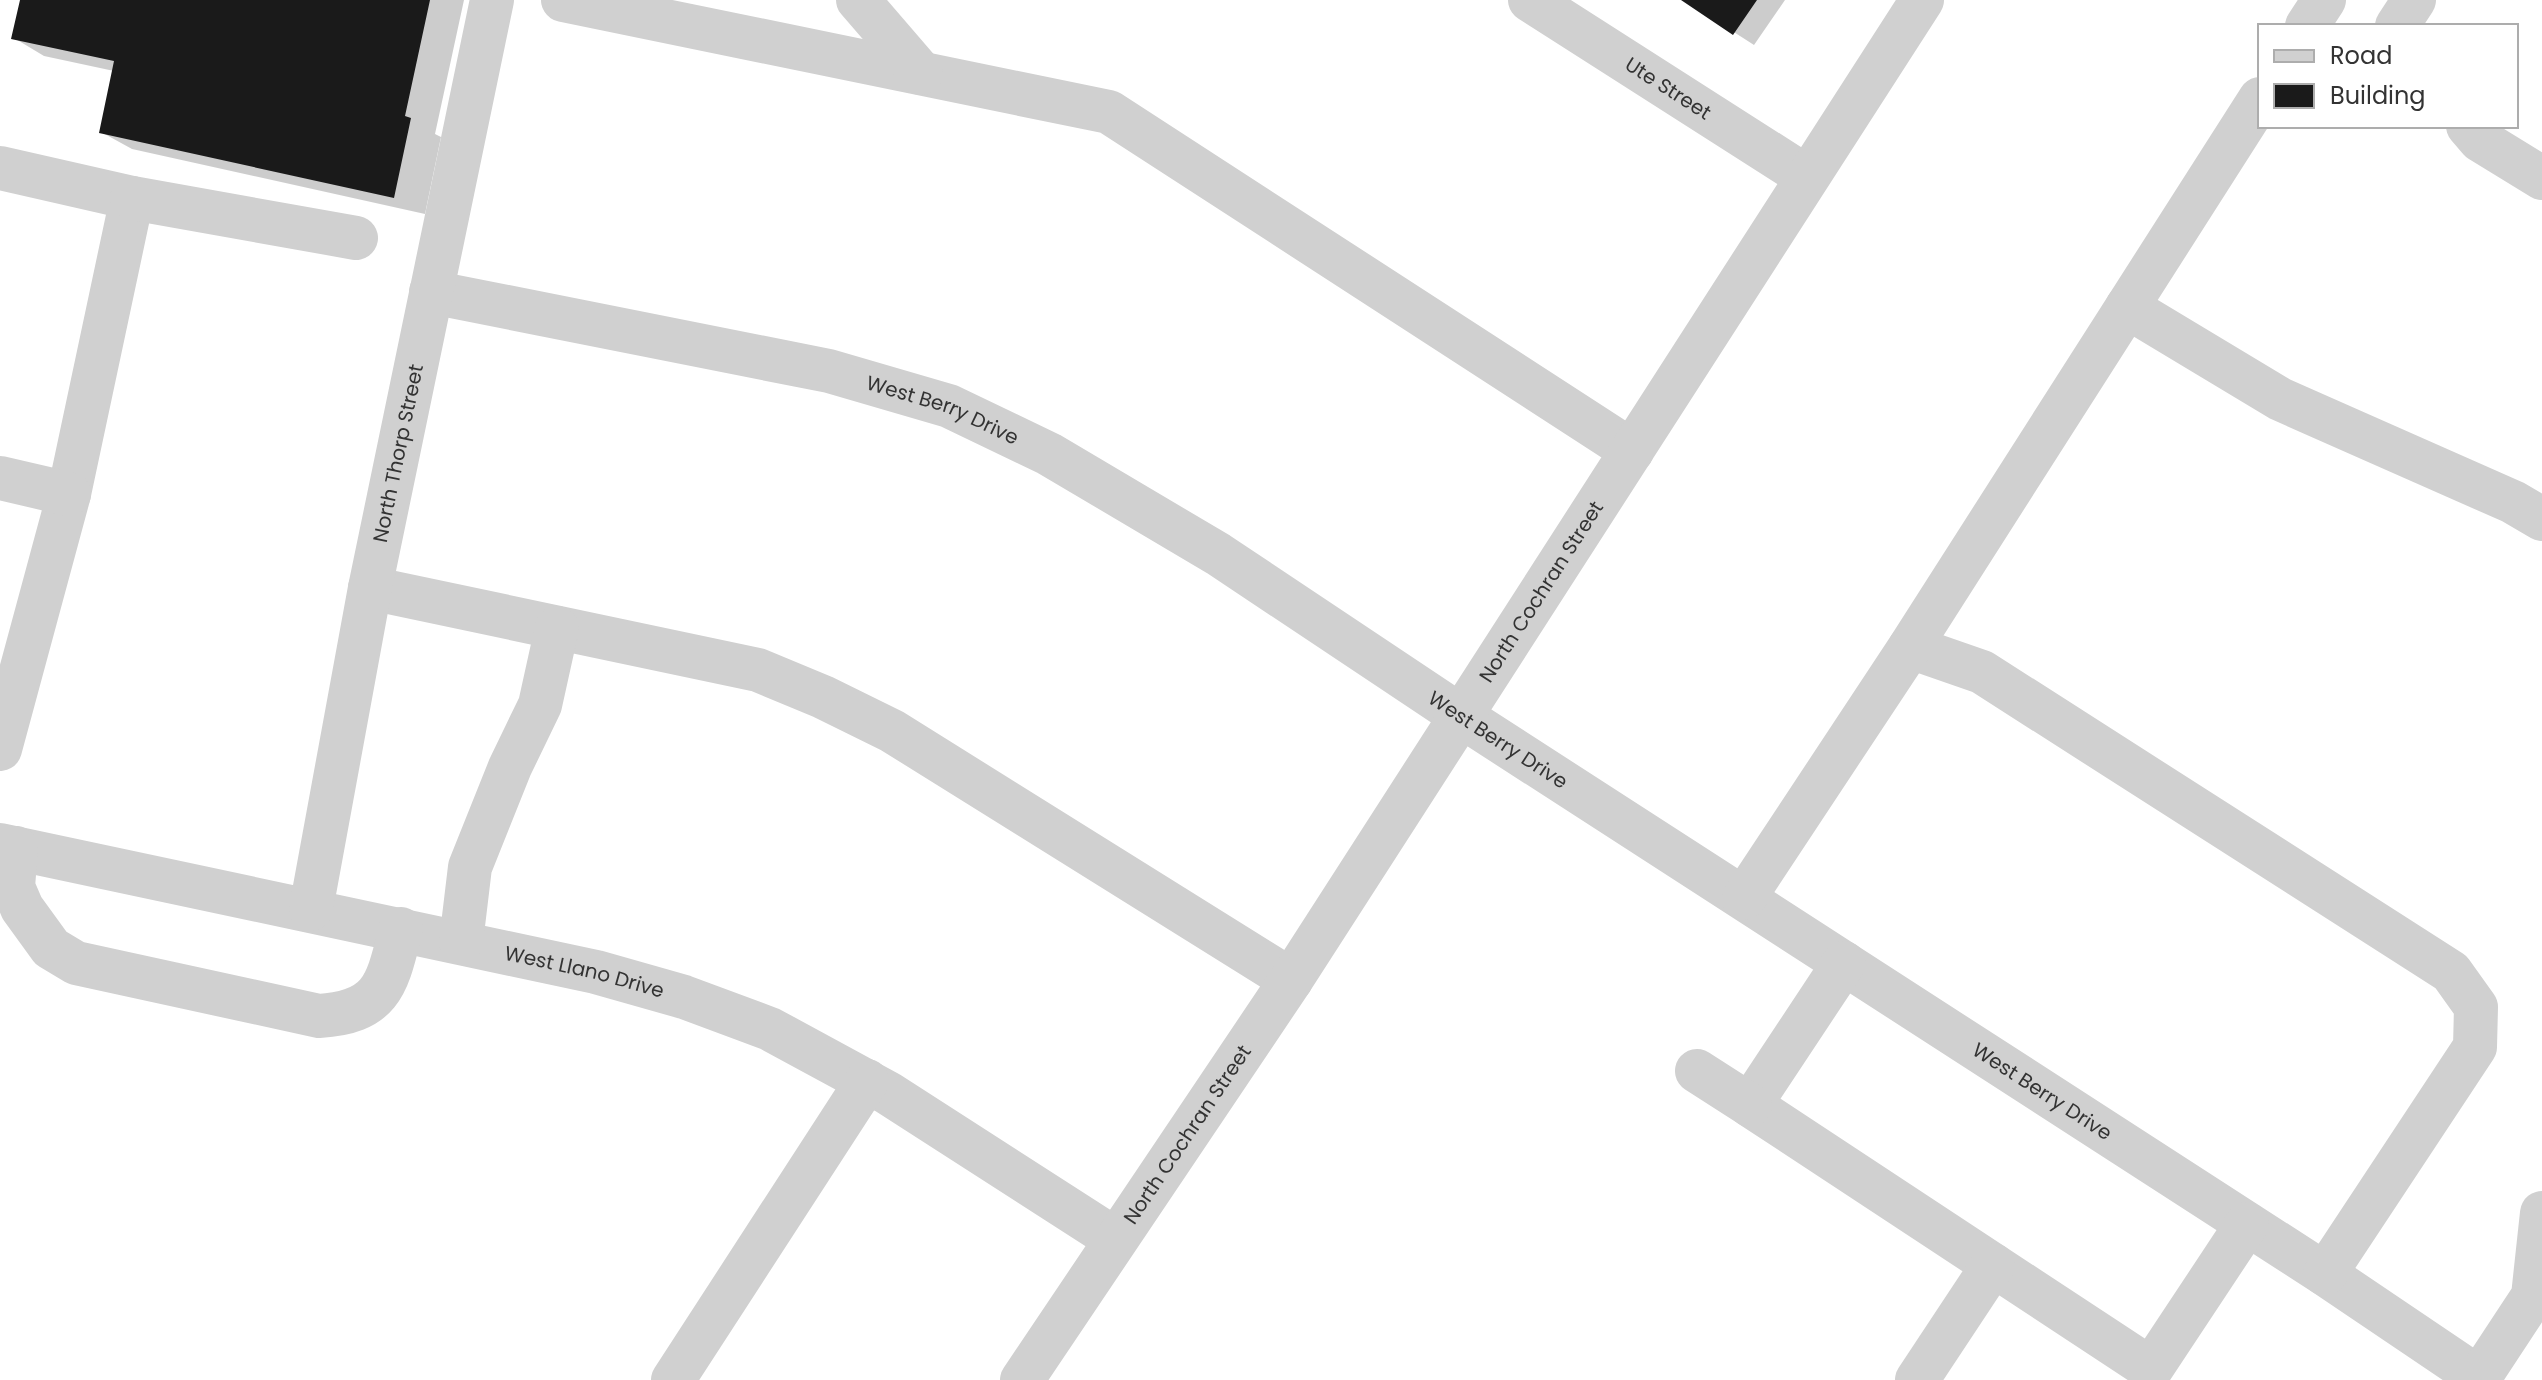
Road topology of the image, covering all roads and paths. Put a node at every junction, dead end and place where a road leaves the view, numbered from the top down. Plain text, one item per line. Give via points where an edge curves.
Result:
1 (492, 0) edge
2 (563, 0) edge
3 (858, 0) edge
4 (1530, 0) edge
5 (1922, 0) edge
6 (2324, 0) edge
7 (2414, 0) edge
8 (2308, 24) edge
9 (2398, 24) edge
10 (921, 73) junction
11 (2258, 102) edge
12 (2470, 128) edge
13 (0, 168) edge
14 (1807, 177) junction
15 (2542, 178) edge
16 (132, 198) junction
17 (356, 238) dead end
18 (431, 292) junction
19 (2127, 307) junction
20 (1632, 451) junction
21 (0, 478) edge
22 (69, 494) junction
23 (2542, 519) edge
24 (370, 588) junction
25 (557, 628) junction
26 (1910, 647) junction
27 (1461, 716) junction
28 (2, 736) edge
29 (8, 846) edge
30 (1744, 898) junction
31 (311, 909) junction
32 (401, 929) junction
33 (461, 942) junction
34 (1844, 963) junction
35 (1291, 980) junction
36 (1697, 1071) dead end
37 (867, 1081) junction
38 (1750, 1105) junction
39 (2542, 1213) edge
40 (2247, 1224) junction
41 (1115, 1239) junction
42 (1993, 1265) junction
43 (2325, 1274) junction
44 (2148, 1374) edge
45 (1920, 1379) edge
46 (2481, 1379) edge
47 (673, 1380) edge
48 (1022, 1380) edge

1 - 18 street, North Thorp Street
2 - 10 street
3 - 10 street
4 - 14 street, Ute Street
5 - 14 street, North Cochran Street
6 - 8 street
7 - 9 street
10 - 20 street via 1109,112
11 - 19 street
12 - 15 street via 2480,140
13 - 16 street
14 - 20 street, North Cochran Street
16 - 17 street
16 - 22 street
18 - 24 street, North Thorp Street
18 - 27 street, West Berry Drive via 829,371 949,406 1049,454 1218,554
19 - 23 street via 2280,399
19 - 26 street
20 - 27 street, North Cochran Street
21 - 22 street
22 - 28 street
24 - 25 street
24 - 31 street, North Thorp Street
25 - 33 street via 540,705 470,867
25 - 35 street via 758,670 823,697 892,731
26 - 30 street
26 - 43 street via 1995,680 2451,972 2476,1007 2475,1047
27 - 30 street, West Berry Drive
27 - 35 street, North Cochran Street
29 - 31 street, West Llano Drive
29 - 32 street via 13,887 22,908 51,948 76,963 319,1016 348,1014 374,998 388,978
30 - 34 street, West Berry Drive
31 - 32 street, West Llano Drive
32 - 33 street, West Llano Drive
33 - 37 street, West Llano Drive via 684,997 770,1029
34 - 38 street
34 - 40 street, West Berry Drive
35 - 41 street, North Cochran Street
36 - 38 street
37 - 41 street, West Llano Drive
37 - 47 street
38 - 42 street
39 - 46 street via 2533,1296
40 - 43 street, West Berry Drive
40 - 44 street
41 - 48 street, North Cochran Street
42 - 44 street
42 - 45 street
43 - 46 street, West Berry Drive

